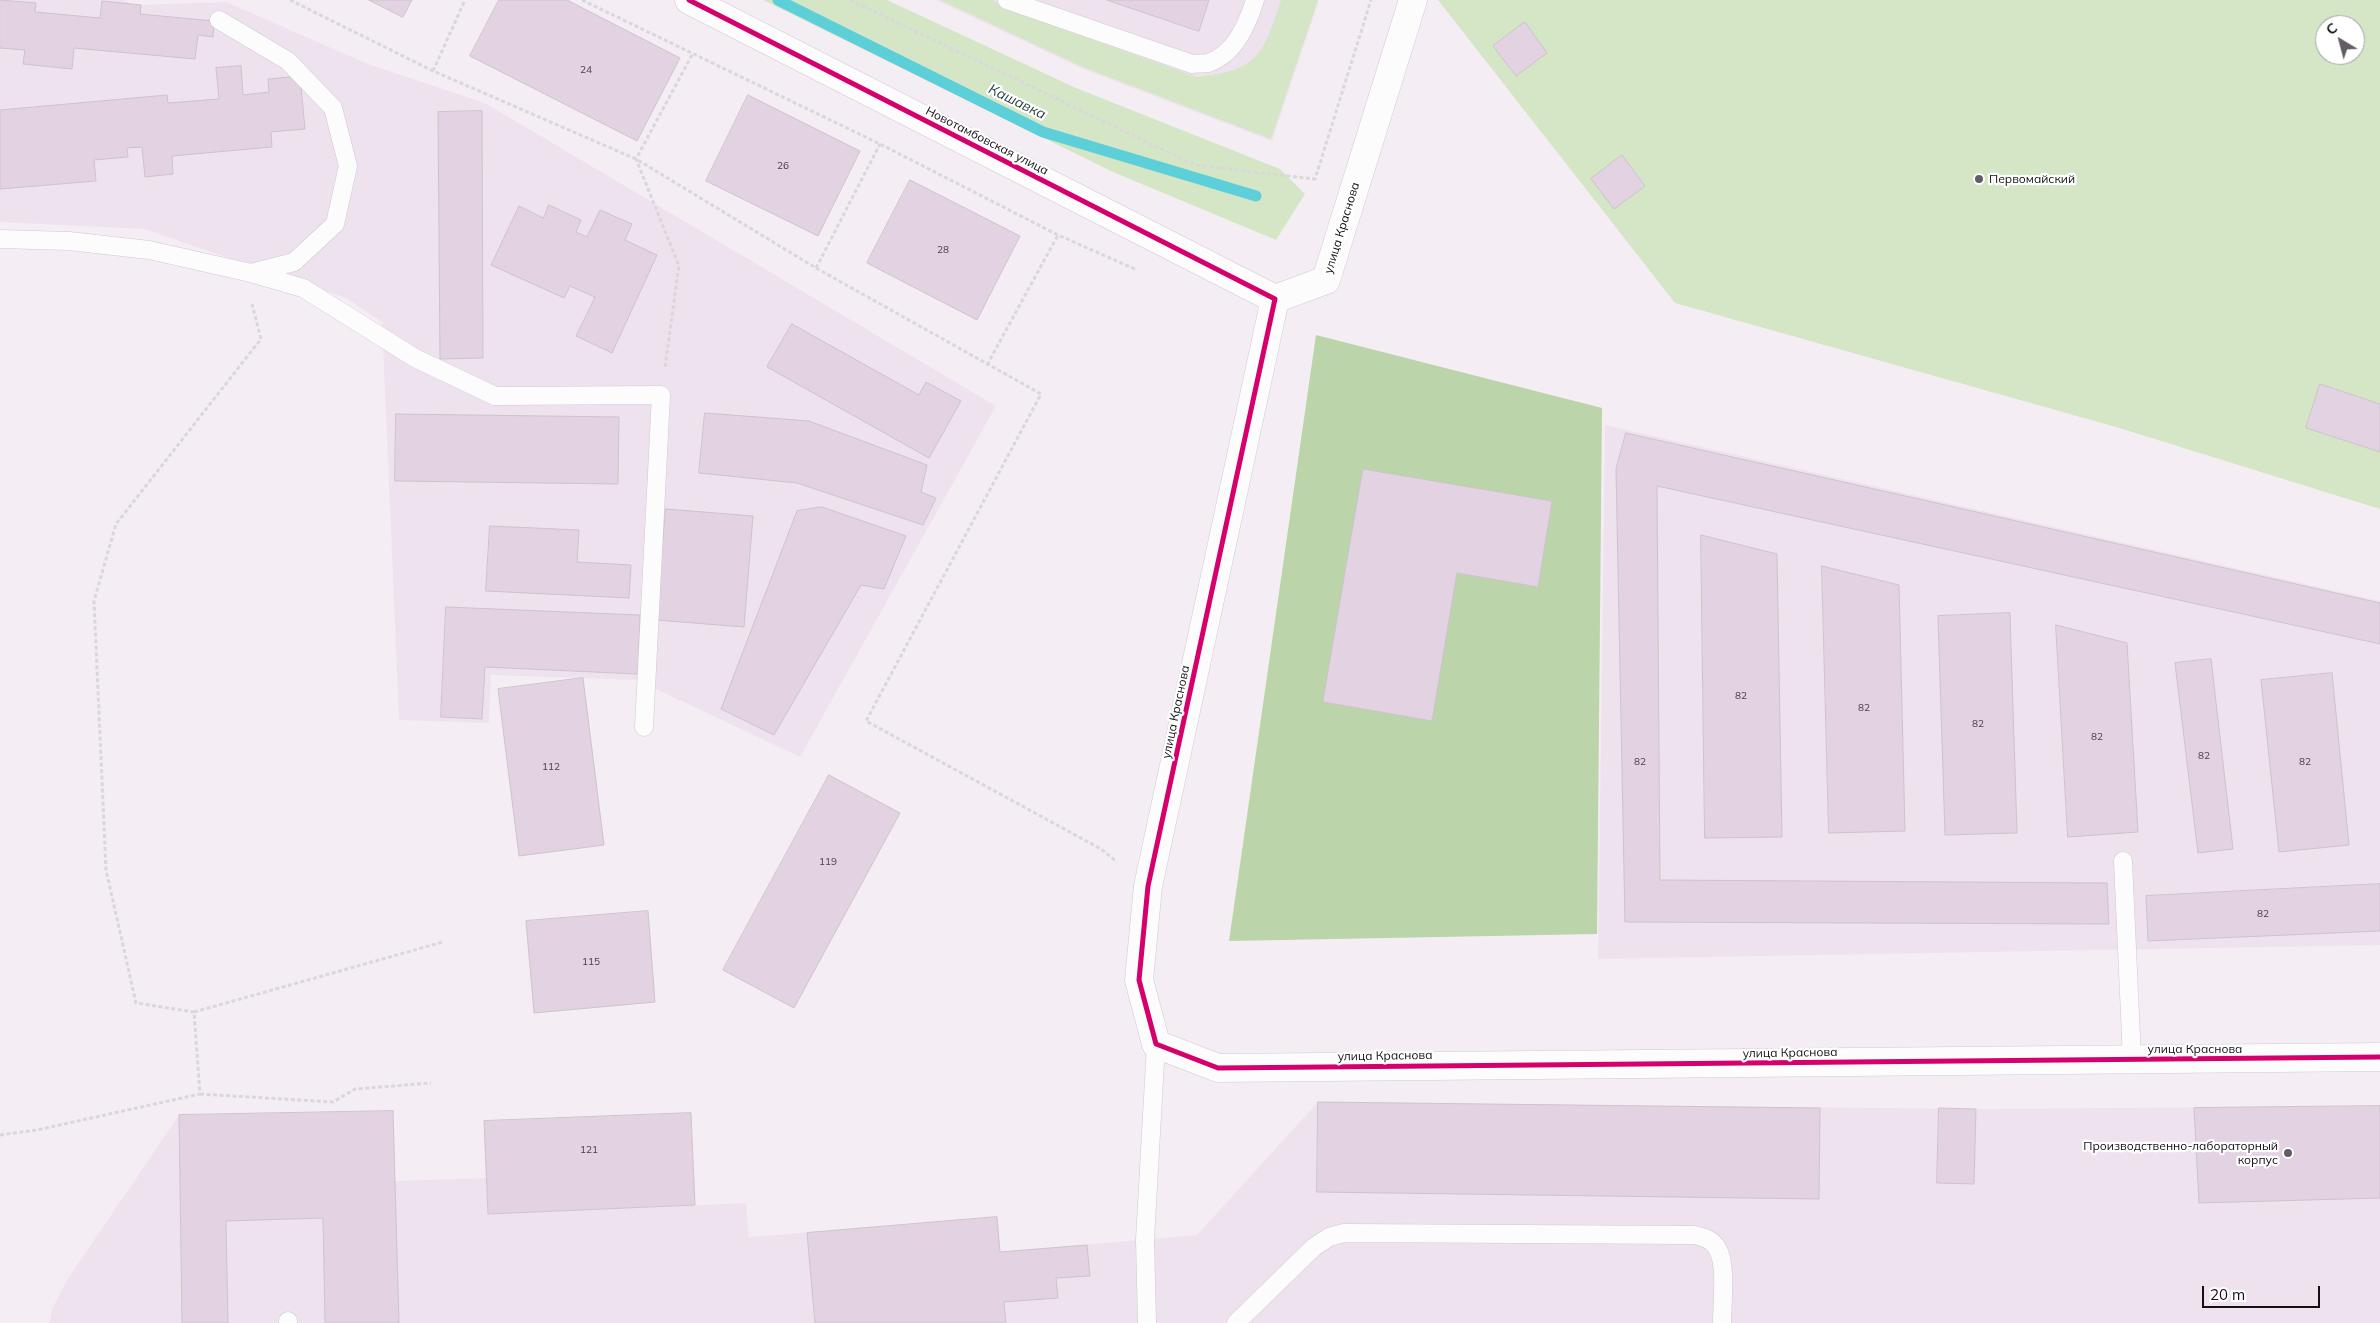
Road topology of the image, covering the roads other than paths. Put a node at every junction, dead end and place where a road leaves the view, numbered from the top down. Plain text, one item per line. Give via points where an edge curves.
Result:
1 (689, 0) edge
2 (1007, 0) edge
3 (1255, 0) edge
4 (1413, 0) edge
5 (220, 20) dead end
6 (0, 239) edge
7 (251, 273) junction
8 (1275, 299) junction
9 (644, 727) dead end
10 (2123, 861) dead end
11 (1156, 1044) junction
12 (2380, 1057) edge
13 (2132, 1060) junction
14 (1147, 1323) edge
15 (1236, 1323) edge
16 (1722, 1323) edge

1 - 8 street, Новотамбовская улица
2 - 3 lane via 1192,64 1209,63 1224,53 1247,25
4 - 8 street, улица Краснова via 1326,280
5 - 7 lane via 288,61 333,108 348,166 335,224 294,262
6 - 7 lane via 69,241 148,250
7 - 9 lane via 303,288 415,358 496,396 661,395
8 - 11 street, улица Краснова via 1148,886 1139,980
10 - 13 lane
11 - 13 street, улица Краснова via 1218,1068
11 - 14 lane via 1145,1240
12 - 13 street, улица Краснова
15 - 16 lane via 1314,1247 1329,1237 1344,1233 1694,1234 1708,1238 1717,1247 1722,1261

